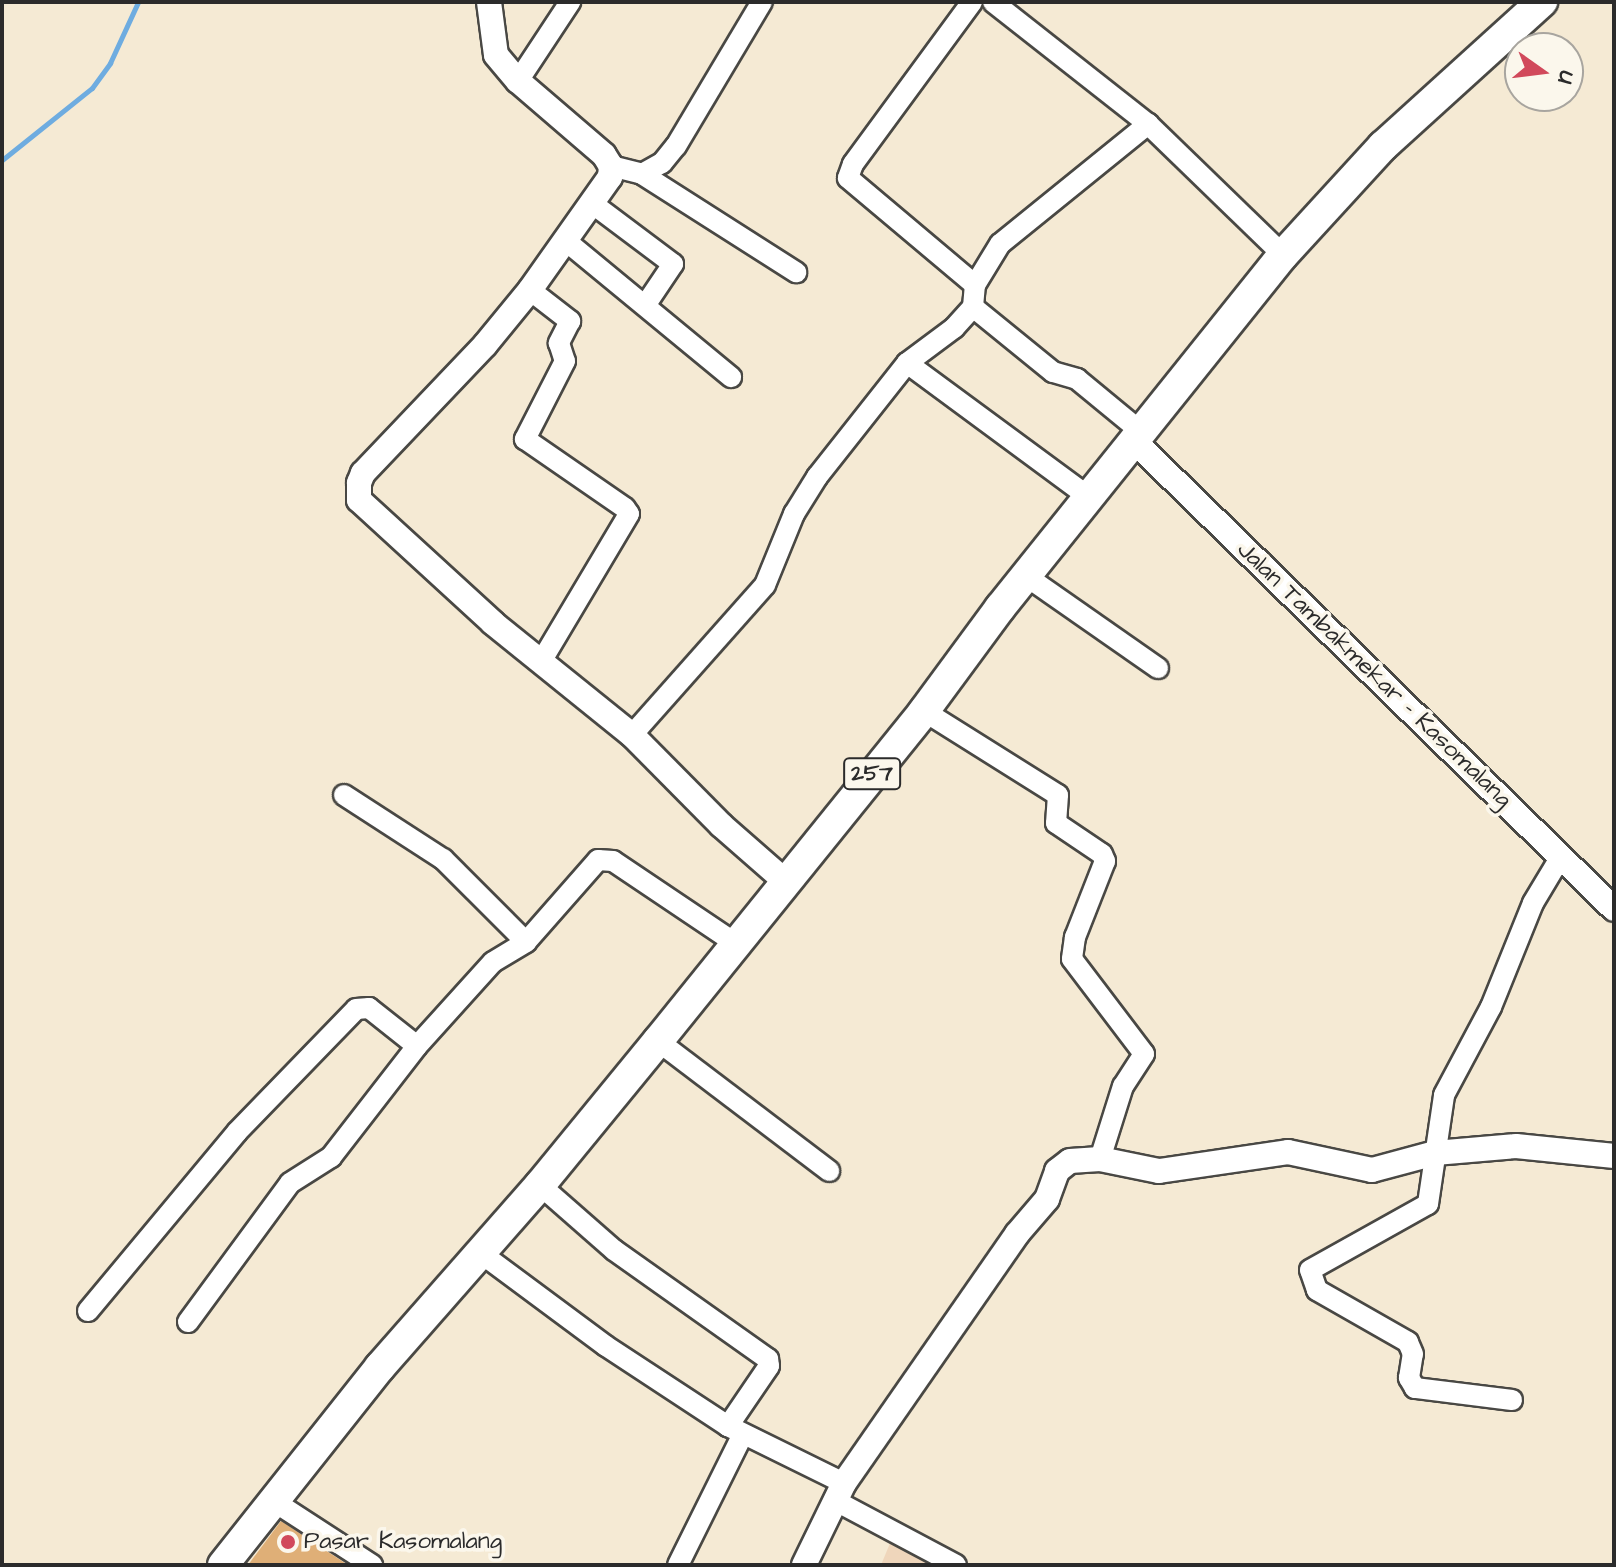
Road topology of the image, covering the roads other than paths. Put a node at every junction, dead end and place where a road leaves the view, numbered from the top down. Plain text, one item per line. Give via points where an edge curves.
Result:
1 (489, 2) edge
2 (570, 2) edge
3 (762, 2) edge
4 (972, 2) edge
5 (993, 2) edge
6 (1542, 2) edge
7 (518, 81) junction
8 (1148, 124) junction
9 (611, 166) junction
10 (642, 174) junction
11 (593, 204) junction
12 (566, 241) junction
13 (1283, 255) junction
14 (796, 272) dead end
15 (975, 285) junction
16 (530, 290) junction
17 (646, 304) junction
18 (973, 307) junction
19 (907, 363) junction
20 (731, 377) dead end
21 (1137, 436) junction
22 (1089, 497) junction
23 (1026, 576) junction
24 (542, 660) junction
25 (1158, 668) dead end
26 (924, 711) junction
27 (632, 735) junction
28 (344, 795) dead end
29 (1560, 858) junction
30 (785, 881) junction
31 (1614, 909) edge
32 (526, 942) junction
33 (735, 943) junction
34 (658, 1041) junction
35 (417, 1046) junction
36 (1435, 1153) junction
37 (1614, 1156) edge
38 (1100, 1159) junction
39 (829, 1171) dead end
40 (540, 1185) junction
41 (482, 1254) junction
42 (88, 1311) dead end
43 (188, 1322) dead end
44 (1512, 1400) dead end
45 (736, 1430) junction
46 (839, 1492) junction
47 (275, 1502) junction
48 (223, 1565) edge
49 (372, 1565) edge
50 (678, 1565) edge
51 (804, 1565) edge
52 (956, 1565) edge

1 - 7 street via 496,55
2 - 7 street
3 - 10 street via 676,146 662,163
4 - 15 street via 848,178
5 - 8 street
6 - 13 main road, 257 via 1383,146
7 - 9 street via 599,149
8 - 13 street
8 - 15 street via 1012,234
9 - 10 street
9 - 11 street via 607,185
10 - 14 street
11 - 12 street
11 - 17 street via 673,264
12 - 16 street
12 - 17 street
13 - 21 main road, 257
15 - 18 street
16 - 24 street via 570,323 559,343 565,361 525,439 629,514
16 - 24 street via 454,381 363,473 358,492 364,509
17 - 20 street
18 - 19 street
18 - 21 street via 1053,372 1077,379
19 - 22 street
19 - 27 street via 806,493 765,585
21 - 22 main road, 257
21 - 29 street, Jalan Tambakmekar - Kasomalang
22 - 23 main road, 257
23 - 25 street
23 - 26 main road, 257
24 - 27 street
26 - 30 main road, 257
26 - 38 street via 1058,795 1056,823 1105,861 1075,937 1072,959 1144,1054 1119,1094
27 - 30 street
28 - 32 street via 424,843
29 - 31 street, Jalan Tambakmekar - Kasomalang
29 - 36 street via 1533,903 1475,1040 1454,1071 1444,1095
30 - 33 main road, 257
32 - 33 street via 605,858
32 - 35 street via 493,962
33 - 34 main road, 257
34 - 39 street
34 - 40 main road, 257
35 - 42 street via 369,1008 356,1009 237,1132
35 - 43 street via 331,1157 290,1183
36 - 37 street via 1516,1146
36 - 38 street via 1372,1170 1288,1152 1159,1171
36 - 44 street via 1428,1204 1310,1270 1316,1288 1408,1342 1413,1354 1409,1378 1415,1388
38 - 46 street via 1070,1161 1057,1171 1047,1199 1017,1234
40 - 41 main road, 257
40 - 45 street via 614,1250 768,1359
41 - 45 street via 606,1346
41 - 47 main road, 257 via 380,1367
45 - 46 street
45 - 50 street
46 - 51 street
46 - 52 street
47 - 48 main road, 257
47 - 49 street

